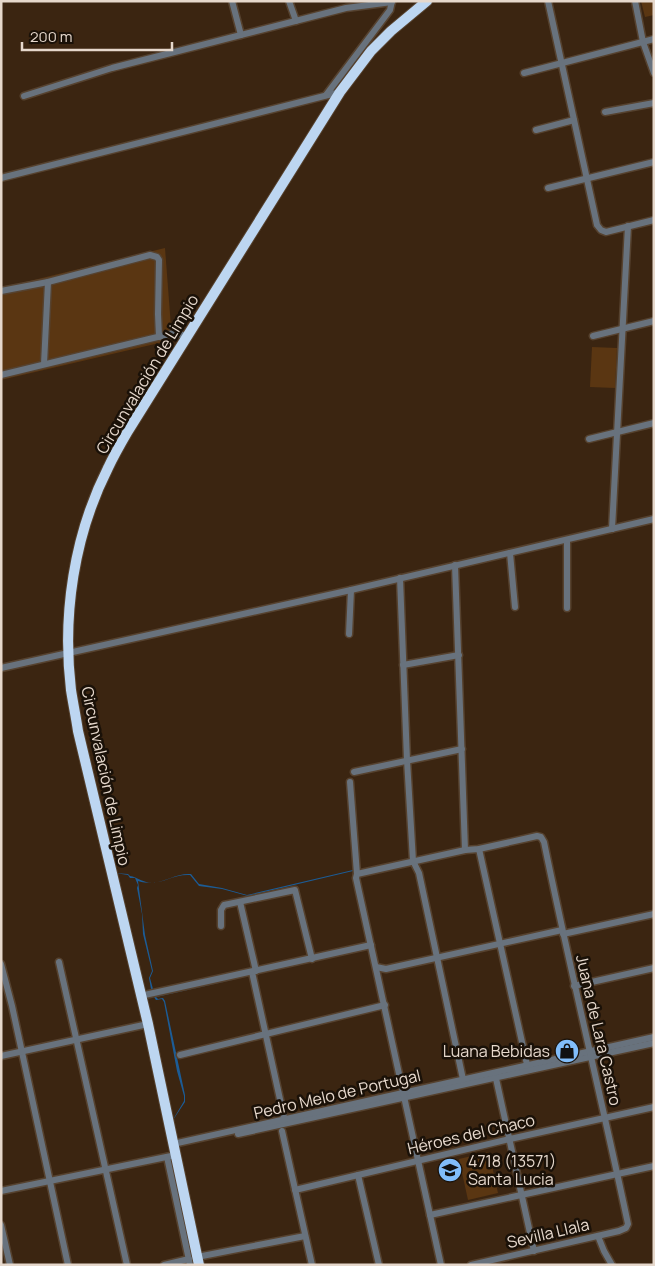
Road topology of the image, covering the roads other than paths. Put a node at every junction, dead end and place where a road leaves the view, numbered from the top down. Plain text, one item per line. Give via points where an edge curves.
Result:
1 (232, 1) edge
2 (289, 1) edge
3 (392, 1) edge
4 (427, 1) edge
5 (548, 1) edge
6 (635, 1) edge
7 (345, 5) edge
8 (296, 21) junction
9 (241, 36) junction
10 (654, 39) edge
11 (644, 42) junction
12 (562, 64) junction
13 (524, 73) dead end
14 (654, 73) edge
15 (340, 92) junction
16 (326, 95) junction
17 (24, 96) dead end
18 (654, 103) edge
19 (605, 112) dead end
20 (574, 120) junction
21 (536, 130) dead end
22 (654, 162) edge
23 (1, 178) edge
24 (587, 178) junction
25 (548, 188) dead end
26 (654, 220) edge
27 (628, 226) junction
28 (48, 282) junction
29 (1, 291) edge
30 (654, 321) edge
31 (624, 328) junction
32 (187, 336) junction
33 (593, 336) dead end
34 (160, 337) junction
35 (44, 364) junction
36 (1, 375) edge
37 (654, 423) edge
38 (618, 432) junction
39 (589, 439) dead end
40 (654, 519) edge
41 (612, 529) junction
42 (567, 540) junction
43 (510, 553) junction
44 (455, 566) junction
45 (400, 578) junction
46 (351, 590) junction
47 (515, 607) dead end
48 (568, 608) dead end
49 (349, 634) dead end
50 (69, 653) junction
51 (458, 655) junction
52 (404, 665) junction
53 (1, 668) edge
54 (462, 748) junction
55 (407, 760) junction
56 (354, 772) dead end
57 (350, 782) dead end
58 (479, 849) junction
59 (465, 850) junction
60 (414, 861) junction
61 (358, 874) junction
62 (240, 902) junction
63 (654, 914) edge
64 (221, 926) dead end
65 (562, 932) junction
66 (500, 944) junction
67 (371, 945) junction
68 (437, 958) junction
69 (312, 959) junction
70 (59, 962) dead end
71 (1, 964) edge
72 (376, 967) junction
73 (654, 968) edge
74 (254, 971) junction
75 (574, 986) junction
76 (140, 996) junction
77 (385, 1005) junction
78 (148, 1024) junction
79 (266, 1034) junction
80 (654, 1037) edge
81 (76, 1040) junction
82 (654, 1042) edge
83 (21, 1051) junction
84 (589, 1054) junction
85 (180, 1055) dead end
86 (1, 1056) edge
87 (528, 1068) junction
88 (496, 1075) junction
89 (463, 1082) junction
90 (404, 1095) junction
91 (654, 1107) edge
92 (605, 1118) junction
93 (285, 1122) junction
94 (282, 1131) dead end
95 (510, 1139) junction
96 (173, 1151) junction
97 (419, 1161) junction
98 (654, 1166) edge
99 (105, 1169) junction
100 (617, 1174) junction
101 (358, 1175) junction
102 (50, 1181) junction
103 (295, 1190) junction
104 (1, 1191) edge
105 (522, 1195) junction
106 (430, 1215) junction
107 (302, 1224) junction
108 (628, 1224) joint
109 (2, 1229) edge
110 (305, 1236) junction
111 (598, 1236) junction
112 (293, 1238) junction
113 (534, 1251) junction
114 (194, 1261) edge
115 (10, 1265) edge
116 (68, 1265) edge
117 (127, 1265) edge
118 (164, 1265) edge
119 (312, 1265) edge
120 (379, 1265) edge
121 (441, 1265) edge
122 (471, 1265) edge
123 (612, 1265) edge

1 - 9 street
2 - 8 street
3 - 7 street
3 - 16 street via 390,10
4 - 15 highway, Circunvalación de Limpio via 371,51
5 - 12 street
6 - 11 street
7 - 8 street
8 - 9 street
9 - 17 street via 112,68
10 - 11 street
11 - 12 street
11 - 14 street
12 - 13 street
12 - 20 street
15 - 16 street
15 - 32 highway, Circunvalación de Limpio
16 - 23 street
18 - 19 street
20 - 21 street
20 - 24 street
22 - 24 street
24 - 25 street
24 - 27 street via 597,225 601,230 606,232
26 - 27 street
27 - 31 street
28 - 29 street
28 - 34 street via 150,255 157,257
28 - 35 street
30 - 31 street
31 - 33 street
31 - 38 street
32 - 34 street via 176,333
32 - 50 highway, Circunvalación de Limpio via 107,469 87,518 76,560 69,614
34 - 35 street
35 - 36 street
37 - 38 street
38 - 39 street
38 - 41 street
40 - 41 street
41 - 42 street
42 - 43 street
42 - 48 street
43 - 44 street
43 - 47 street
44 - 45 street
44 - 51 street
45 - 46 street
45 - 52 street
46 - 49 street
46 - 50 street
50 - 53 street
50 - 76 highway, Circunvalación de Limpio via 78,731
51 - 52 street
51 - 54 street
52 - 55 street
54 - 55 street
54 - 59 street
55 - 56 street
55 - 60 street
57 - 61 street
58 - 59 street
58 - 65 street, Juana de Lara Castro via 542,837
58 - 66 street
59 - 60 street
60 - 61 street
60 - 68 street
61 - 67 street via 356,878
62 - 64 street via 222,906
62 - 69 street via 295,890
62 - 74 street
63 - 65 street
65 - 66 street
65 - 75 street, Juana de Lara Castro
66 - 68 street
66 - 87 street
67 - 69 street
67 - 72 street
68 - 72 street via 386,969
68 - 89 street
69 - 74 street
70 - 81 street
71 - 83 street
72 - 77 street
73 - 75 street
74 - 76 street
74 - 79 street
75 - 84 street, Juana de Lara Castro
76 - 78 highway, Circunvalación de Limpio
77 - 79 street
77 - 90 street
78 - 81 street
78 - 96 highway, Circunvalación de Limpio
79 - 85 street
79 - 93 street
80 - 84 street, Pedro Melo de Portugal
81 - 83 street
81 - 99 street
82 - 84 street, Pedro Melo de Portugal
83 - 86 street
83 - 102 street
84 - 87 street, Pedro Melo de Portugal
84 - 92 street, Juana de Lara Castro
87 - 88 street, Pedro Melo de Portugal
88 - 89 street, Pedro Melo de Portugal
88 - 95 street
89 - 90 street, Pedro Melo de Portugal
90 - 93 street, Pedro Melo de Portugal
90 - 97 street
91 - 92 street, Héroes del Chaco
92 - 95 street, Héroes del Chaco
92 - 100 street, Juana de Lara Castro
93 - 96 street, Pedro Melo de Portugal
94 - 103 street
95 - 97 street, Héroes del Chaco
95 - 105 street
96 - 99 street, Pedro Melo de Portugal
96 - 114 highway, Circunvalación de Limpio
97 - 101 street, Héroes del Chaco
97 - 106 street
98 - 100 street
99 - 102 street, Pedro Melo de Portugal
99 - 117 street
100 - 105 street
100 - 108 street, Juana de Lara Castro
101 - 103 street, Héroes del Chaco
101 - 120 street
102 - 104 street, Pedro Melo de Portugal
102 - 116 street
103 - 107 street
105 - 106 street
105 - 113 street
106 - 121 street
107 - 110 street
107 - 112 street
108 - 111 street, Sevilla Llala via 624,1230
109 - 115 street
110 - 112 street
110 - 119 street
111 - 113 street, Sevilla Llala
111 - 123 street
112 - 114 street
113 - 122 street, Sevilla Llala
114 - 118 street

